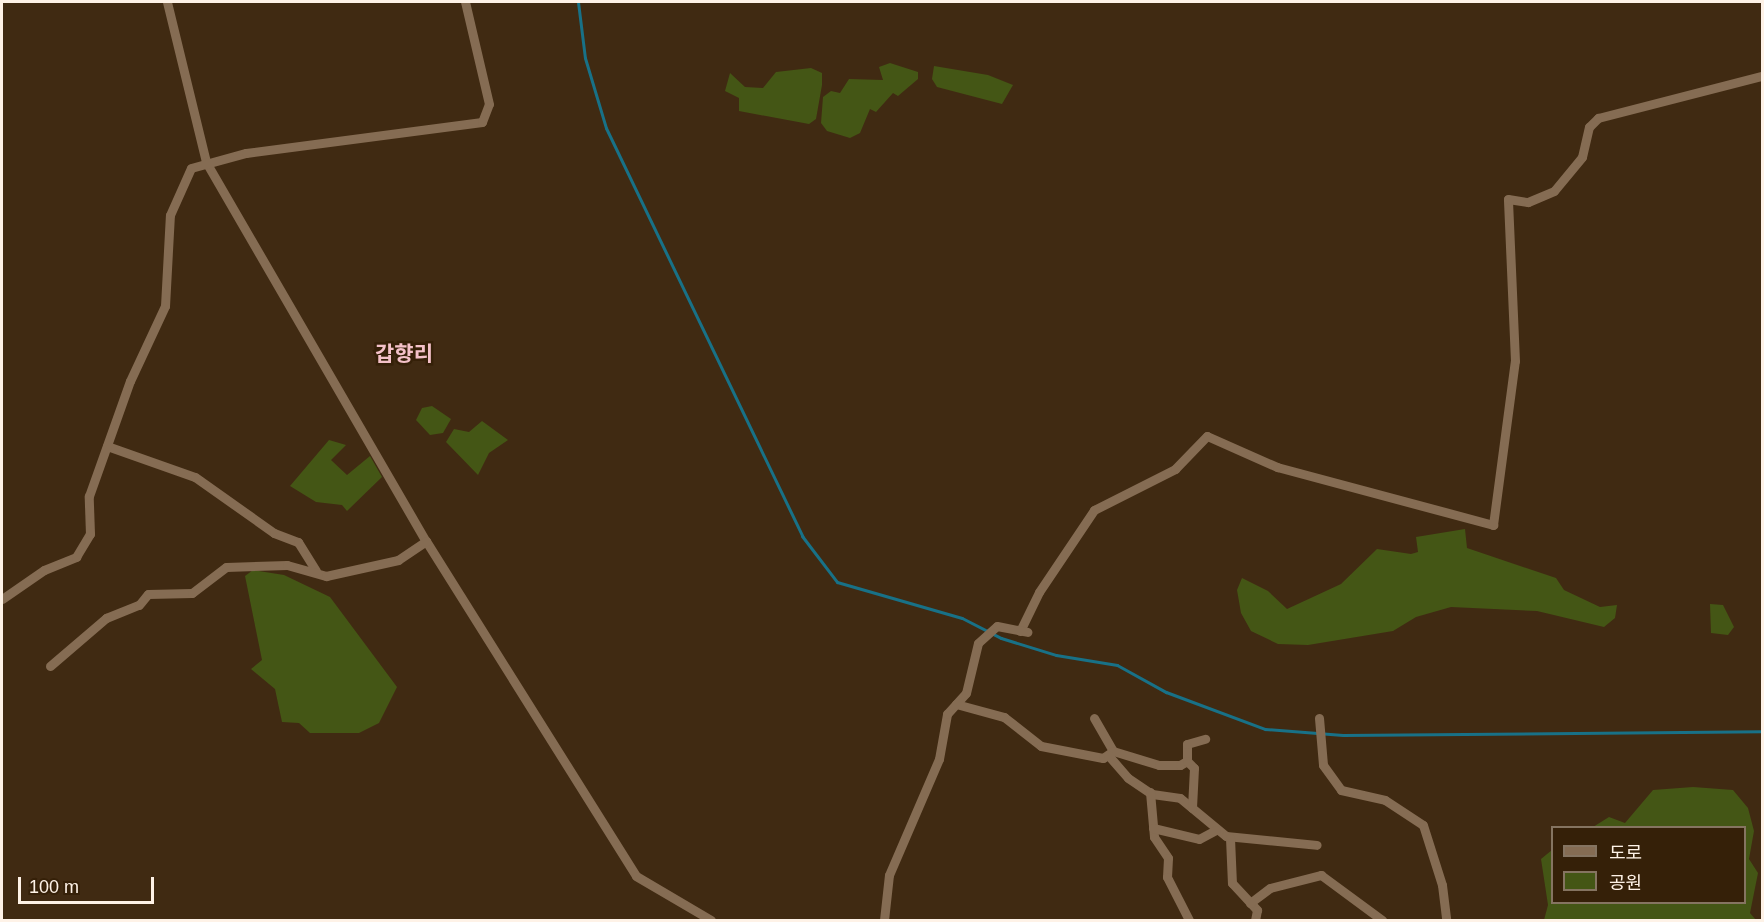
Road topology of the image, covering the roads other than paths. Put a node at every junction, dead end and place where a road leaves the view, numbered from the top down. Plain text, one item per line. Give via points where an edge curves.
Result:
1 (167, 2) edge
2 (465, 2) edge
3 (1762, 76) edge
4 (206, 162) junction
5 (107, 446) junction
6 (426, 540) junction
7 (316, 571) junction
8 (2, 599) edge
9 (50, 666) dead end
10 (956, 704) junction
11 (1094, 718) dead end
12 (1319, 722) dead end
13 (1205, 739) dead end
14 (1110, 753) junction
15 (1187, 761) junction
16 (1150, 792) junction
17 (1192, 808) junction
18 (1153, 828) junction
19 (1216, 830) junction
20 (1230, 838) junction
21 (1317, 845) dead end
22 (1250, 903) junction
23 (711, 921) edge
24 (884, 921) edge
25 (1190, 921) edge
26 (1255, 921) edge
27 (1382, 921) edge
28 (1446, 921) edge

1 - 4 street
2 - 4 street via 489,104 482,122
3 - 10 street via 1598,118 1589,127 1582,157 1554,191 1528,202 1508,199 1514,378 1493,525 1277,467 1207,436 1175,469 1094,510 1039,592 1024,631 993,627 982,638 966,693
4 - 5 street via 191,168 175,197 167,229 165,306
4 - 6 street
5 - 7 street via 195,477 274,533 298,542
5 - 8 street via 88,496 90,534 82,551
6 - 7 street via 398,560 326,576
6 - 23 street via 636,876
7 - 9 street via 270,564 226,567 192,593 148,594 139,605 106,618
10 - 14 street via 1004,717 1041,746
10 - 24 street via 947,714 939,759 889,875
11 - 14 street
12 - 28 street via 1317,742 1323,765 1341,790 1381,798 1423,825 1442,885
13 - 15 street via 1187,744
14 - 15 street via 1159,765
14 - 16 street
15 - 17 street via 1194,768
16 - 17 street via 1177,797
16 - 18 street
17 - 19 street
18 - 19 street via 1199,839
18 - 25 street via 1169,860 1167,877
19 - 20 street
20 - 21 street
20 - 22 street via 1232,883
22 - 26 street via 1257,910
22 - 27 street via 1270,888 1321,875

